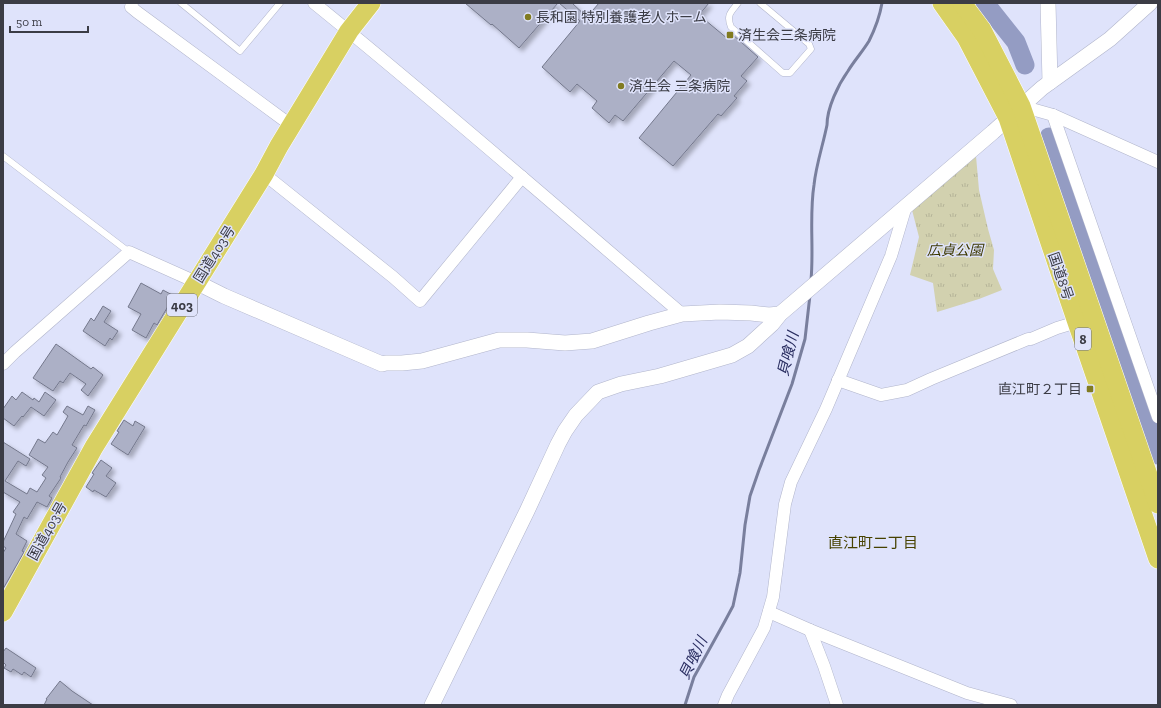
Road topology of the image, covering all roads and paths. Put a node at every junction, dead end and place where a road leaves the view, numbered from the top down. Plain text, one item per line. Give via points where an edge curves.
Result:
1 (132, 3) edge
2 (181, 3) edge
3 (280, 3) edge
4 (314, 3) edge
5 (371, 3) edge
6 (738, 3) edge
7 (760, 3) edge
8 (942, 3) edge
9 (962, 3) edge
10 (1048, 3) edge
11 (1150, 3) edge
12 (349, 31) junction
13 (1050, 82) junction
14 (1015, 112) junction
15 (1053, 115) junction
16 (292, 126) junction
17 (3, 156) edge
18 (1158, 162) edge
19 (264, 174) junction
20 (522, 177) junction
21 (906, 206) junction
22 (129, 252) junction
23 (196, 282) junction
24 (782, 313) junction
25 (682, 314) junction
26 (1077, 322) junction
27 (3, 364) edge
28 (838, 380) junction
29 (1158, 417) edge
30 (1158, 504) edge
31 (1158, 559) edge
32 (3, 612) edge
33 (769, 612) junction
34 (810, 630) junction
35 (432, 705) edge
36 (724, 705) edge
37 (837, 705) edge
38 (1010, 705) edge

1 - 16 street via 137,12
2 - 3 lane via 240,51
4 - 12 street
5 - 12 highway, 国道403号 / 403
6 - 7 lane via 730,13 731,27 783,73 790,73 811,49 809,44
8 - 14 highway, 国道8号 / 8
9 - 14 highway, 国道8号 / 8 via 982,30
10 - 13 street
11 - 13 street via 1110,39
12 - 16 highway, 国道403号 / 403
12 - 20 street
13 - 14 street
14 - 15 street
14 - 21 street
14 - 26 highway, 国道8号 / 8
14 - 30 highway, 国道8号 / 8
15 - 18 street
15 - 29 street
16 - 19 highway, 国道403号 / 403
17 - 22 lane
19 - 20 street via 420,301
19 - 23 highway, 国道403号 / 403
20 - 25 street
21 - 24 street
21 - 28 street via 891,256
22 - 23 street
22 - 27 street
23 - 25 street via 382,364 422,361 499,340 565,343 592,341
23 - 32 highway, 国道403号 / 403 via 94,447
24 - 25 street
24 - 35 street via 748,346 732,354 598,392 576,416 558,444
26 - 28 street via 1028,339 907,390 880,395
26 - 31 highway, 国道8号 / 8
28 - 33 street via 791,482 785,504
33 - 34 street
33 - 36 street via 764,628
34 - 37 street
34 - 38 street via 967,693

